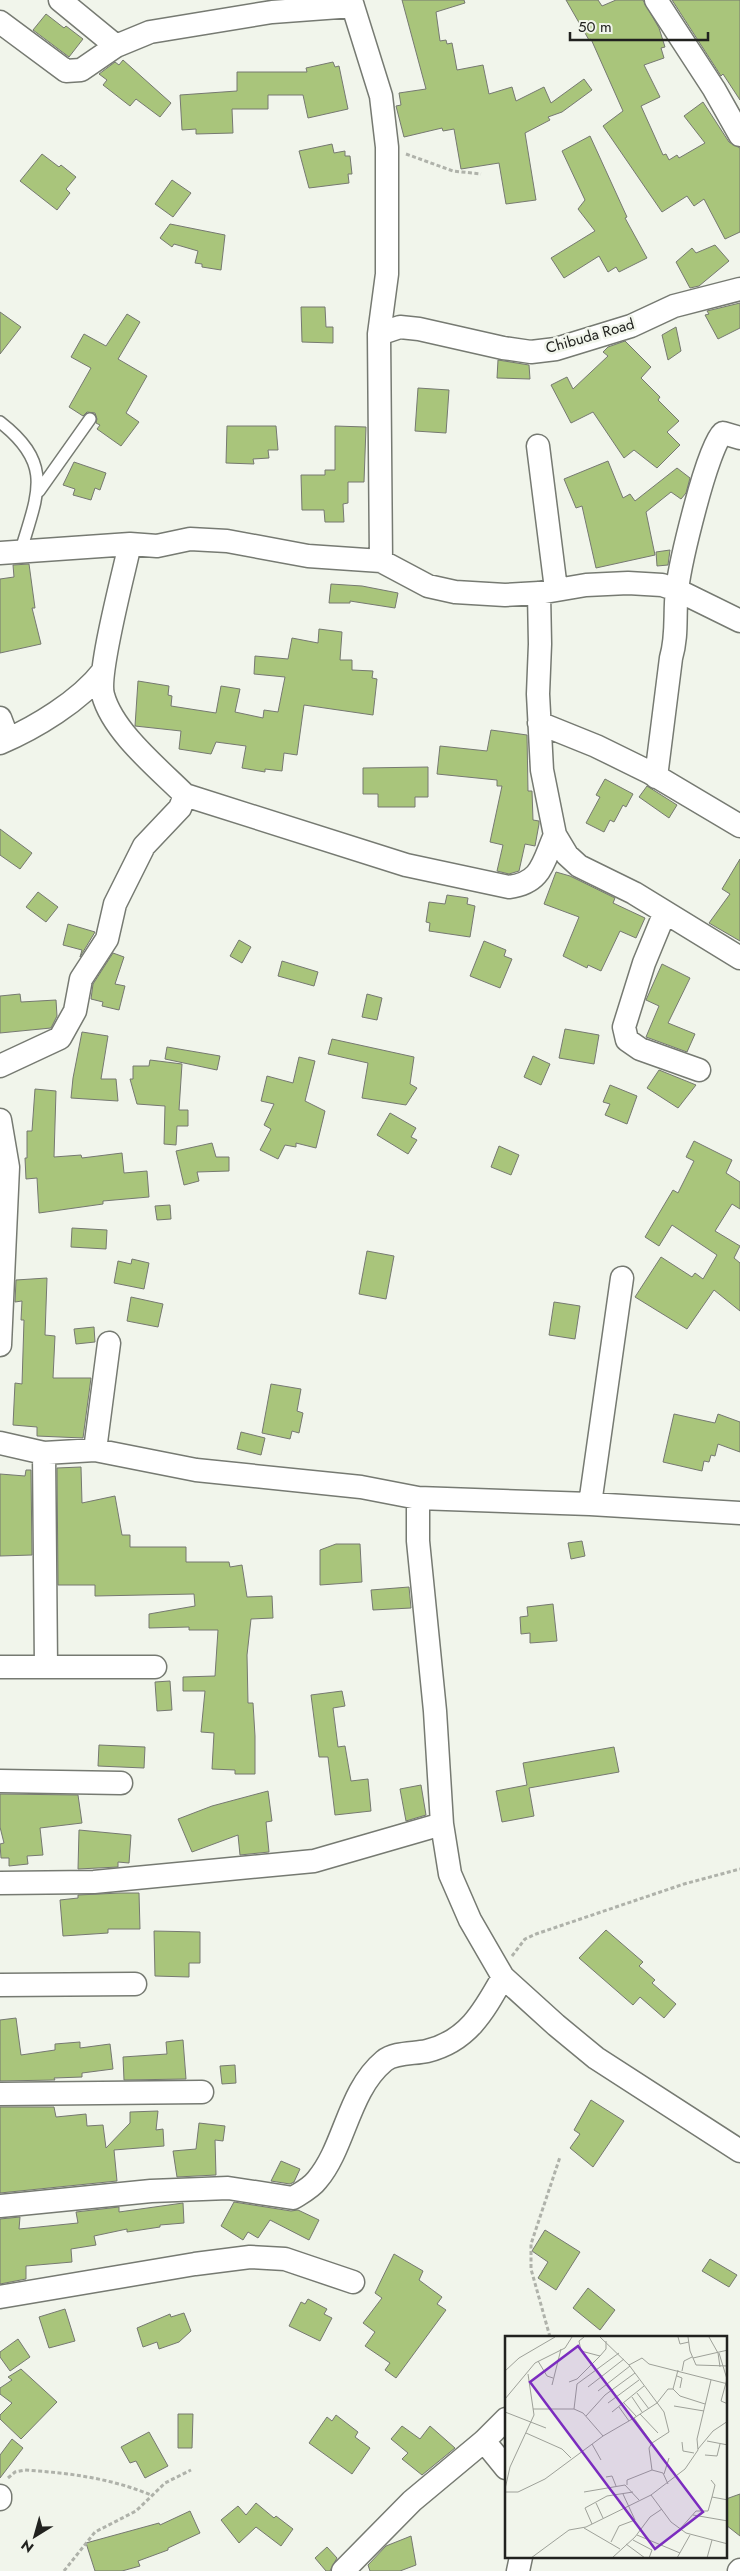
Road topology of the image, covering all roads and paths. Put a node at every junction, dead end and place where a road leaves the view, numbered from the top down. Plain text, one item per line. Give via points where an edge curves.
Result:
1 (60, 0) edge
2 (656, 0) edge
3 (352, 3) edge
4 (0, 22) edge
5 (116, 46) junction
6 (740, 135) edge
7 (387, 147) junction
8 (481, 174) dead end
9 (740, 289) edge
10 (379, 334) junction
11 (90, 418) dead end
12 (0, 422) edge
13 (740, 438) edge
14 (538, 446) dead end
15 (39, 491) junction
16 (130, 544) junction
17 (11, 551) edge
18 (381, 561) junction
19 (677, 590) junction
20 (548, 591) junction
21 (740, 621) edge
22 (103, 671) junction
23 (0, 718) edge
24 (539, 723) junction
25 (4, 741) edge
26 (656, 776) junction
27 (185, 795) junction
28 (740, 826) edge
29 (555, 835) junction
30 (665, 912) junction
31 (740, 958) edge
32 (0, 1066) edge
33 (699, 1070) dead end
34 (0, 1120) edge
35 (622, 1278) dead end
36 (109, 1342) dead end
37 (0, 1345) edge
38 (0, 1444) edge
39 (95, 1450) junction
40 (44, 1453) junction
41 (418, 1498) junction
42 (590, 1504) junction
43 (740, 1513) edge
44 (46, 1666) junction
45 (0, 1667) edge
46 (155, 1667) dead end
47 (0, 1781) edge
48 (121, 1783) dead end
49 (442, 1824) junction
50 (740, 1869) edge
51 (0, 1883) edge
52 (503, 1977) junction
53 (135, 1984) dead end
54 (0, 1985) edge
55 (202, 2092) dead end
56 (0, 2094) edge
57 (740, 2151) edge
58 (560, 2157) dead end
59 (0, 2206) edge
60 (353, 2282) dead end
61 (0, 2298) edge
62 (550, 2336) edge
63 (505, 2420) edge
64 (484, 2441) junction
65 (505, 2467) edge
66 (191, 2470) dead end
67 (1, 2492) edge
68 (151, 2495) junction
69 (521, 2558) edge
70 (64, 2571) edge
71 (343, 2571) edge
72 (518, 2571) edge

1 - 5 street
2 - 6 street
3 - 5 street via 150,32
3 - 7 street via 381,96
4 - 5 street via 66,71 82,70
7 - 8 path via 452,171
7 - 10 street via 387,274
9 - 10 street, Chibuda Road via 674,306 631,326 556,350 531,352 503,348 400,327
10 - 18 street
11 - 15 lane
12 - 15 lane via 11,430 33,457
13 - 19 street via 722,433 707,462
14 - 20 street
15 - 17 lane
16 - 17 street
16 - 18 street via 157,546 190,539 308,556
16 - 22 street
18 - 20 street via 428,586 455,592 505,595
19 - 20 street via 662,585 628,583
19 - 21 street
19 - 26 street via 676,640
20 - 24 street
22 - 25 street via 90,688
22 - 27 street via 102,694 126,735
23 - 25 street
24 - 26 street via 596,746
24 - 29 street via 542,770
26 - 28 street
27 - 29 street via 406,865 509,887 524,885 536,877
27 - 32 street via 180,808 144,846 115,904 107,939 81,979 76,1011 60,1038
29 - 30 street via 567,855 579,866
30 - 31 street
30 - 33 street via 644,963 624,1027 627,1040 640,1049
34 - 37 street via 8,1167
35 - 42 street
36 - 39 street
38 - 40 street
39 - 40 street
39 - 41 street via 196,1470 360,1487
40 - 44 street
41 - 42 street
41 - 49 street via 418,1541 434,1691
42 - 43 street
44 - 45 street
44 - 46 street
47 - 48 street
49 - 51 street via 314,1861 94,1882
49 - 52 street via 450,1874 470,1920
50 - 52 path via 684,1884 525,1939 515,1951
52 - 57 street via 596,2058
52 - 59 street via 478,2020 464,2034 428,2051 385,2060 359,2094 318,2180 293,2198 228,2188 151,2191
53 - 54 street
55 - 56 street
58 - 62 path via 531,2244 531,2269
60 - 61 street via 285,2260 250,2257
63 - 64 street
64 - 65 street
64 - 71 street via 412,2502
66 - 68 path via 165,2482
67 - 68 path via 9,2477 20,2471 87,2476
68 - 70 path via 136,2511 95,2532
69 - 72 street

